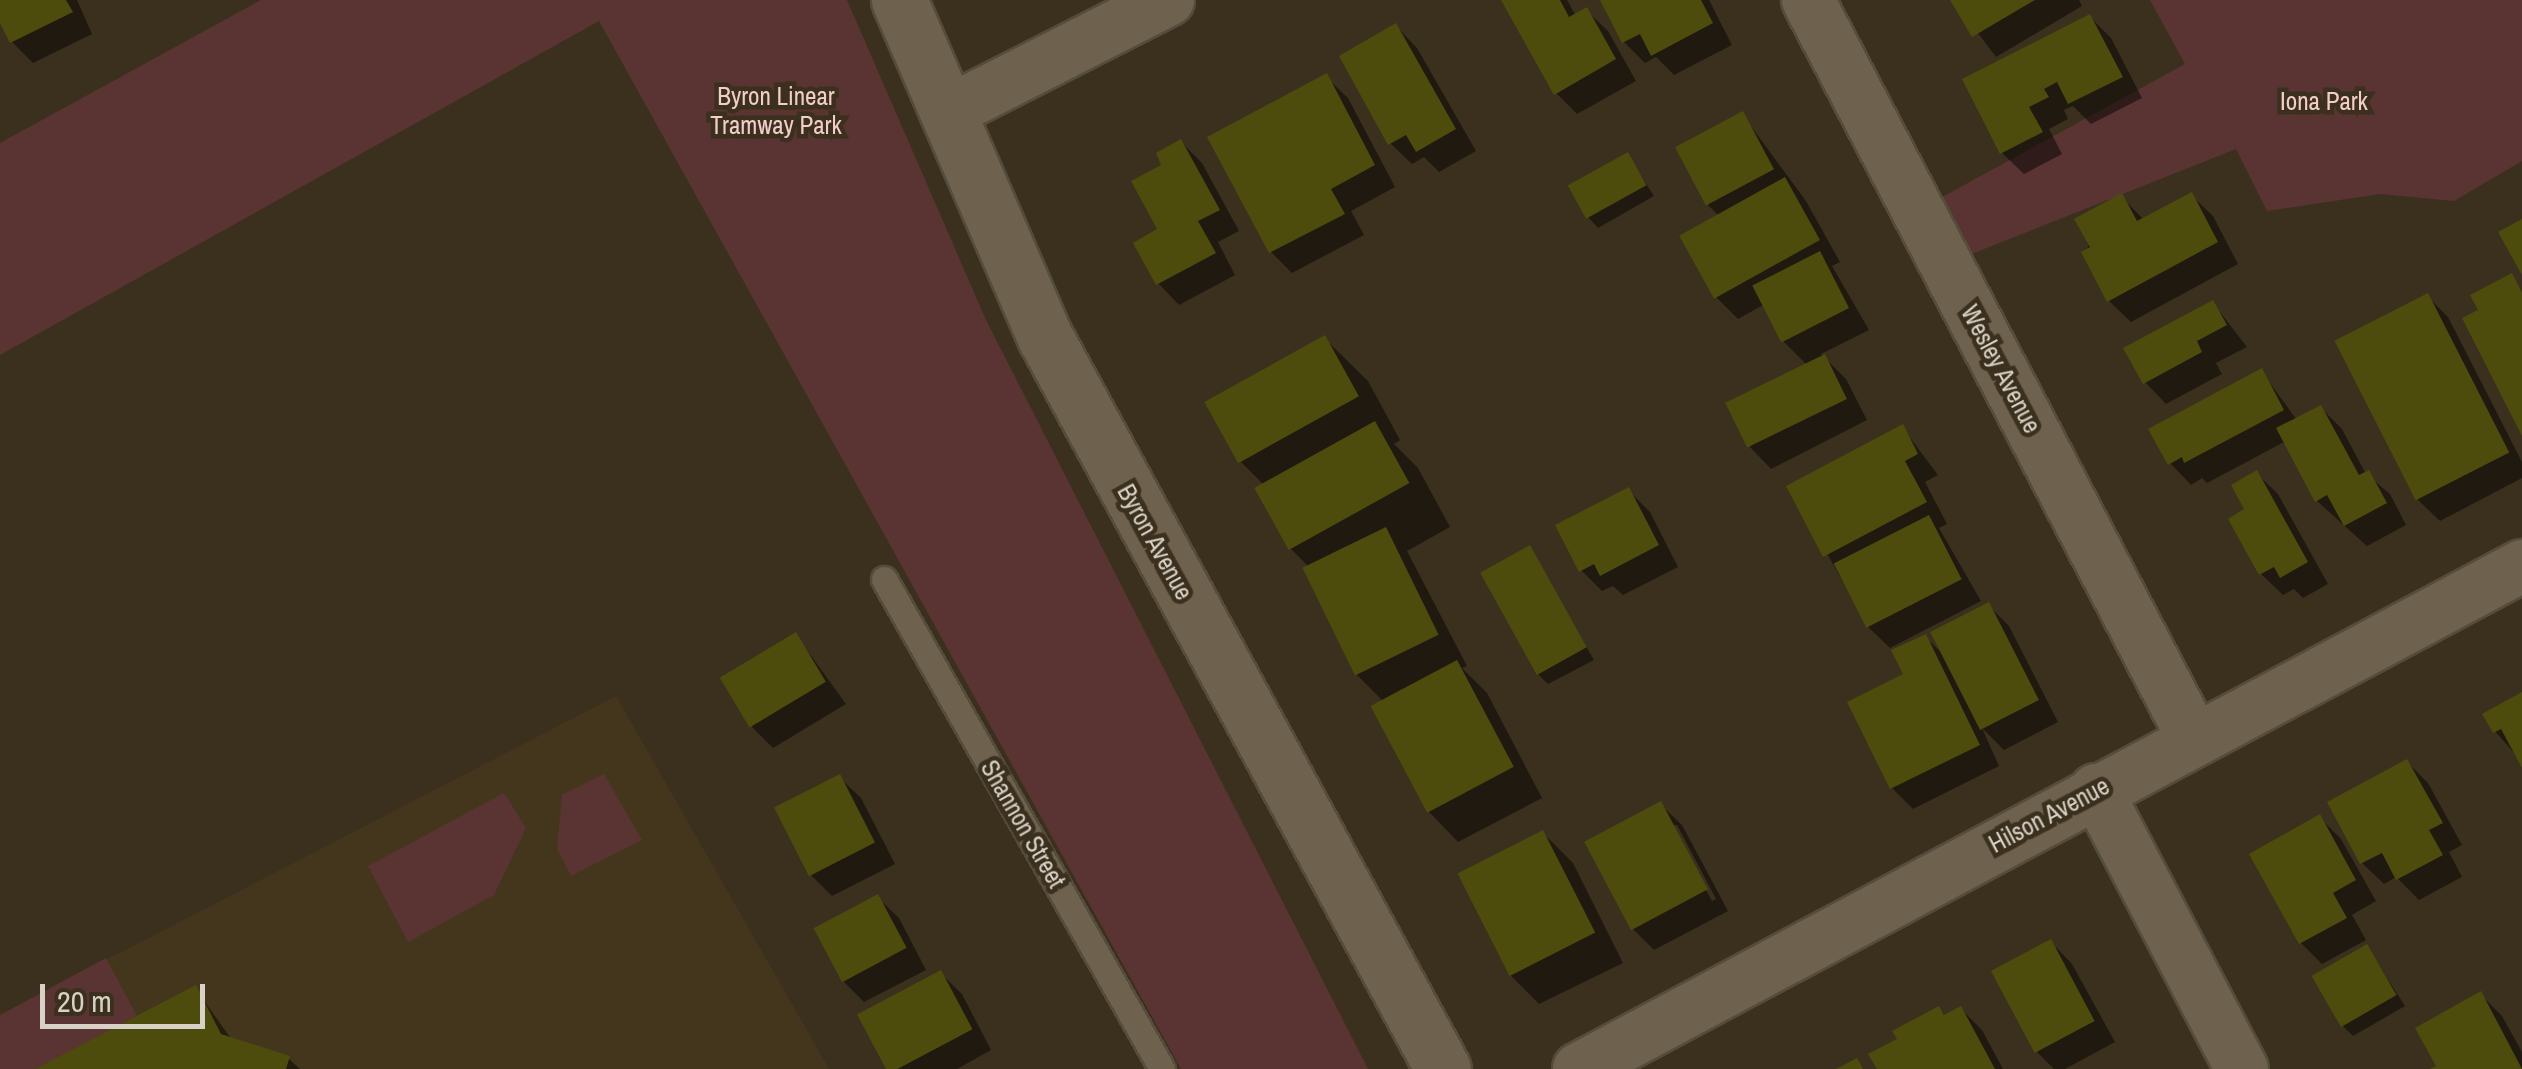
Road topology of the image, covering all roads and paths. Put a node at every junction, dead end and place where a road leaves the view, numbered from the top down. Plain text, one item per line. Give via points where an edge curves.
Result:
1 (898, 0) edge
2 (1168, 0) edge
3 (1808, 0) edge
4 (948, 112) junction
5 (2522, 566) edge
6 (884, 579) dead end
7 (2194, 739) junction
8 (2096, 790) junction
9 (1162, 1069) edge
10 (1444, 1069) edge
11 (1579, 1069) edge
12 (2242, 1069) edge

1 - 4 street, Byron Avenue
2 - 4 street
3 - 7 street, Wesley Avenue
4 - 10 street, Byron Avenue via 1045,338
5 - 7 street, Hilson Avenue
6 - 9 lane, Shannon Street
7 - 8 street, Hilson Avenue
8 - 11 street, Hilson Avenue
8 - 12 street

